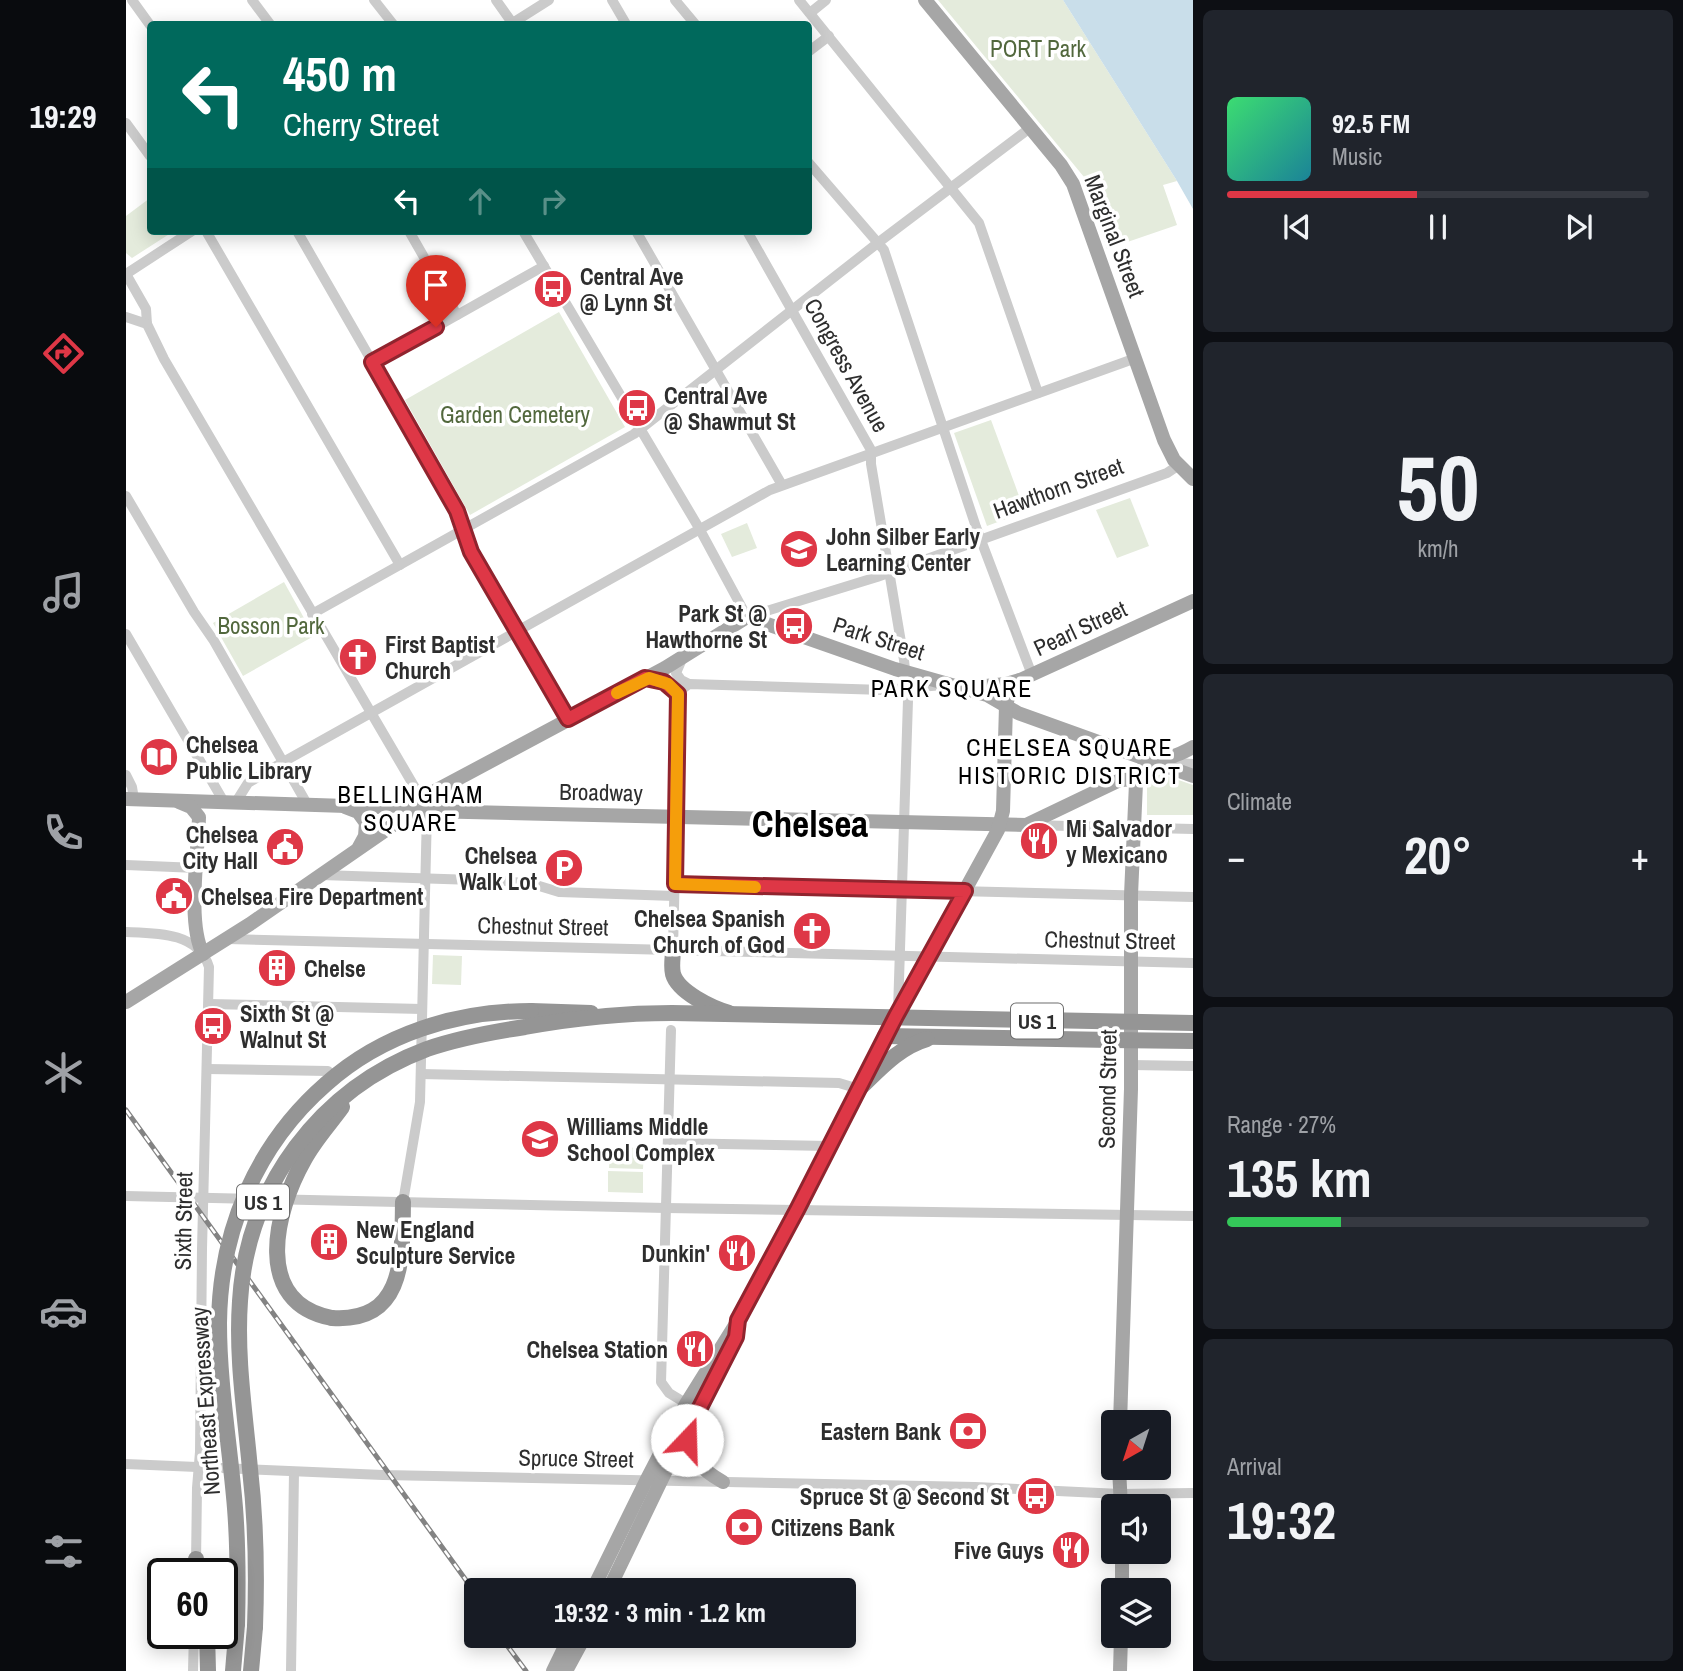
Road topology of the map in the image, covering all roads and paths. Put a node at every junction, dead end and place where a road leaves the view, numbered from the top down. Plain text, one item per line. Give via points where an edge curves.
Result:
1 (132, 0) edge
2 (252, 0) edge
3 (374, 0) edge
4 (496, 0) edge
5 (549, 0) edge
6 (612, 0) edge
7 (675, 0) edge
8 (799, 0) edge
9 (826, 0) edge
10 (925, 0) edge
11 (810, 13) junction
12 (148, 21) edge
13 (268, 21) edge
14 (391, 21) edge
15 (510, 21) edge
16 (517, 21) edge
17 (624, 21) edge
18 (692, 21) edge
19 (829, 36) junction
20 (812, 49) edge
21 (126, 123) edge
22 (1030, 128) junction
23 (147, 152) edge
24 (812, 167) edge
25 (952, 187) junction
26 (186, 235) edge
27 (208, 235) edge
28 (299, 235) edge
29 (410, 235) edge
30 (528, 235) edge
31 (638, 235) edge
32 (749, 235) edge
33 (879, 242) junction
34 (544, 266) junction
35 (126, 274) edge
36 (793, 310) junction
37 (457, 315) junction
38 (126, 317) edge
39 (147, 324) junction
40 (1136, 358) junction
41 (372, 362) junction
42 (716, 369) junction
43 (1038, 393) junction
44 (943, 428) junction
45 (640, 429) junction
46 (872, 453) junction
47 (1179, 465) junction
48 (1193, 479) edge
49 (782, 485) junction
50 (126, 496) edge
51 (464, 528) junction
52 (699, 528) junction
53 (981, 540) junction
54 (400, 565) junction
55 (890, 573) junction
56 (1193, 601) edge
57 (312, 614) junction
58 (747, 617) junction
59 (516, 631) junction
60 (126, 634) edge
61 (686, 655) junction
62 (884, 665) junction
63 (905, 672) junction
64 (645, 678) junction
65 (1026, 678) junction
66 (689, 684) junction
67 (953, 686) junction
68 (907, 688) junction
69 (884, 690) junction
70 (679, 699) junction
71 (1006, 706) junction
72 (369, 712) junction
73 (568, 719) junction
74 (1193, 747) edge
75 (1149, 760) junction
76 (283, 762) junction
77 (1193, 764) edge
78 (126, 775) edge
79 (1193, 776) edge
80 (1136, 779) junction
81 (130, 799) edge
82 (174, 801) junction
83 (230, 802) junction
84 (307, 804) junction
85 (424, 805) junction
86 (338, 806) junction
87 (200, 817) junction
88 (676, 817) junction
89 (904, 822) junction
90 (1001, 825) junction
91 (1026, 825) junction
92 (1135, 828) junction
93 (1193, 829) edge
94 (356, 851) junction
95 (126, 865) edge
96 (197, 868) junction
97 (321, 875) junction
98 (425, 877) junction
99 (674, 890) junction
100 (902, 890) junction
101 (965, 891) junction
102 (1131, 895) junction
103 (1193, 897) edge
104 (126, 932) edge
105 (228, 939) junction
106 (423, 944) junction
107 (673, 950) junction
108 (203, 954) junction
109 (901, 956) junction
110 (929, 956) junction
111 (1131, 961) junction
112 (1193, 963) edge
113 (126, 1002) edge
114 (209, 1004) junction
115 (422, 1009) junction
116 (898, 1011) junction
117 (749, 1015) junction
118 (828, 1017) junction
119 (1193, 1023) edge
120 (671, 1030) dead end
121 (885, 1036) junction
122 (948, 1037) junction
123 (1193, 1041) edge
124 (1131, 1065) junction
125 (1193, 1066) edge
126 (207, 1069) junction
127 (328, 1071) dead end
128 (421, 1074) junction
129 (669, 1079) junction
130 (357, 1086) junction
131 (859, 1089) junction
132 (668, 1143) junction
133 (829, 1146) junction
134 (126, 1196) edge
135 (204, 1197) junction
136 (403, 1202) junction
137 (666, 1208) junction
138 (797, 1210) junction
139 (1126, 1215) junction
140 (1193, 1216) edge
141 (692, 1407) junction
142 (1120, 1410) edge
143 (689, 1429) junction
144 (126, 1464) edge
145 (199, 1469) junction
146 (294, 1472) junction
147 (646, 1480) junction
148 (662, 1481) junction
149 (723, 1482) junction
150 (1193, 1493) edge
151 (1171, 1495) edge
152 (1101, 1498) edge
153 (197, 1558) edge
154 (598, 1578) edge
155 (614, 1578) edge
156 (564, 1648) edge
157 (578, 1648) edge
158 (1121, 1648) edge
159 (194, 1649) edge
160 (207, 1649) edge
161 (193, 1671) edge
162 (208, 1671) edge
163 (233, 1671) edge
164 (251, 1671) edge
165 (291, 1671) edge
166 (553, 1671) edge
167 (566, 1671) edge
168 (1120, 1671) edge

1 - 12 street
2 - 13 street
3 - 14 street
4 - 15 street
5 - 16 street
6 - 17 street
7 - 18 street
8 - 11 street
9 - 11 street
10 - 22 main road, Marginal Street
11 - 19 street
19 - 20 street
19 - 25 street
21 - 23 street
22 - 25 street
22 - 40 main road, Marginal Street via 1073,184
24 - 33 street
25 - 33 street
25 - 43 street via 982,230
26 - 35 street
27 - 54 street
28 - 41 street
29 - 37 street
30 - 34 street
31 - 42 street
32 - 36 street, Congress Avenue
33 - 36 street
33 - 44 street
34 - 37 street
34 - 45 street
35 - 39 street via 146,309
36 - 42 street
36 - 46 street, Congress Avenue
37 - 41 street
38 - 39 street
39 - 57 street
40 - 43 street
40 - 47 main road, Marginal Street via 1164,440
41 - 51 street
42 - 45 street
42 - 49 street
43 - 44 street
44 - 46 street
44 - 53 street
45 - 51 street
45 - 52 street
46 - 49 street
46 - 55 street, Congress Avenue
47 - 48 main road, Marginal Street
47 - 53 street, Hawthorn Street
49 - 52 street
50 - 76 street
51 - 54 street
51 - 59 street via 469,548
52 - 58 street
52 - 59 street
53 - 55 street, Hawthorn Street
53 - 65 street
54 - 57 street
55 - 58 street, Hawthorn Street
55 - 63 street, Congress Avenue
56 - 65 main road, Pearl Street
57 - 72 street
58 - 61 main road, Hawthorn Street
58 - 62 main road, Park Street
59 - 72 street
59 - 73 street
60 - 83 street
61 - 64 main road, Hawthorn Street
61 - 66 street via 676,672
62 - 63 main road, Park Street
62 - 69 street via 891,680
63 - 67 main road, Park Street
63 - 68 street, Congress Avenue
64 - 70 street via 668,684
64 - 73 main road, Hawthorn Street
65 - 67 main road, Pearl Street via 989,687
65 - 71 main road via 1009,692
66 - 69 street, Pearl Street
66 - 70 street
67 - 68 street, Pearl Street
67 - 71 main road, Park Street via 987,695
68 - 69 street, Pearl Street
68 - 89 street, Congress Avenue
70 - 88 street
71 - 75 main road, Park Street
71 - 90 main road
72 - 76 street
72 - 85 street
73 - 85 main road, Hawthorn Street
74 - 75 main road
75 - 77 street
75 - 79 main road, Park Street
75 - 80 main road
76 - 83 street via 248,783
76 - 84 street
78 - 81 street via 132,786
80 - 91 main road via 1120,780
80 - 92 main road, Second Street
81 - 82 main road, Broadway
82 - 83 main road, Broadway
82 - 87 main road via 191,807
83 - 84 main road, Broadway
83 - 87 main road via 210,808
84 - 86 main road, Broadway
85 - 86 main road, Broadway
85 - 88 main road, Broadway
85 - 94 main road
85 - 98 street
86 - 94 main road via 358,812 366,822 365,836
87 - 96 main road
88 - 89 main road, Broadway
88 - 99 street
89 - 90 main road, Broadway
89 - 100 street, Congress Avenue
90 - 91 main road, Broadway
90 - 101 main road
91 - 92 street, Broadway
92 - 93 street, Broadway
92 - 102 main road, Second Street
94 - 97 main road
95 - 96 street
96 - 108 main road via 195,931
97 - 98 street
97 - 105 main road
98 - 99 street via 505,881 559,892
98 - 106 street
99 - 100 street
99 - 107 street
100 - 101 street
100 - 109 street, Congress Avenue
101 - 102 street
101 - 110 main road
102 - 103 street
102 - 111 main road, Second Street
104 - 108 street via 170,934
105 - 106 street, Chestnut Street
105 - 108 main road
106 - 107 street, Chestnut Street
106 - 115 street
107 - 109 street, Chestnut Street
107 - 117 highway via 673,974 682,987 718,1010
108 - 113 main road
108 - 114 street, Sixth Street via 209,967
109 - 110 street, Chestnut Street
109 - 116 street, Congress Avenue
110 - 111 street, Chestnut Street
110 - 116 main road
111 - 112 street, Chestnut Street
111 - 124 main road, Second Street
114 - 115 street
114 - 126 street, Sixth Street
115 - 128 street
116 - 121 main road
117 - 118 highway, Northeast Expressway / US 1, bridge
117 - 163 highway, Northeast Expressway / US 1, bridge via 514,1011 462,1017 412,1032 372,1052 330,1080 293,1117 246,1192 229,1240 222,1282 220,1340 237,1532
118 - 119 highway, Northeast Expressway / US 1, bridge
118 - 130 highway, Northeast Expressway / US 1, bridge via 638,1013 574,1018 445,1044 401,1061
120 - 129 street
121 - 122 highway
121 - 131 main road
122 - 123 highway, bridge
122 - 131 highway via 910,1046
124 - 125 street
124 - 139 main road, Second Street
126 - 127 street
126 - 135 street, Sixth Street
128 - 129 street
128 - 136 street via 418,1121
129 - 131 street via 839,1083
129 - 132 street
130 - 136 highway, bridge via 299,1169 284,1208 277,1243 279,1271 290,1294 307,1309 332,1318 352,1317 382,1301 392,1289 402,1261
130 - 164 highway, Northeast Expressway / US 1, bridge via 312,1125 283,1164 260,1208 243,1270 239,1335 255,1529
131 - 133 main road
132 - 133 street
132 - 137 street
133 - 138 main road
134 - 135 street
135 - 136 street
135 - 145 street, Sixth Street
136 - 137 street
137 - 138 street
137 - 141 street via 661,1382 669,1393
138 - 139 street
138 - 141 main road
139 - 140 street
139 - 142 main road, Second Street
141 - 143 main road
141 - 147 main road
143 - 148 main road
143 - 149 main road via 689,1448 696,1462
144 - 145 street, Spruce Street
145 - 146 street, Spruce Street
145 - 153 street, Sixth Street
146 - 147 street, Spruce Street
146 - 165 street
147 - 148 street, Spruce Street
147 - 154 main road
148 - 149 street, Spruce Street
148 - 155 main road
149 - 152 street, Spruce Street via 1000,1488
150 - 151 street, Spruce Street
156 - 166 main road
157 - 167 main road
158 - 168 main road
159 - 161 street
160 - 162 highway

